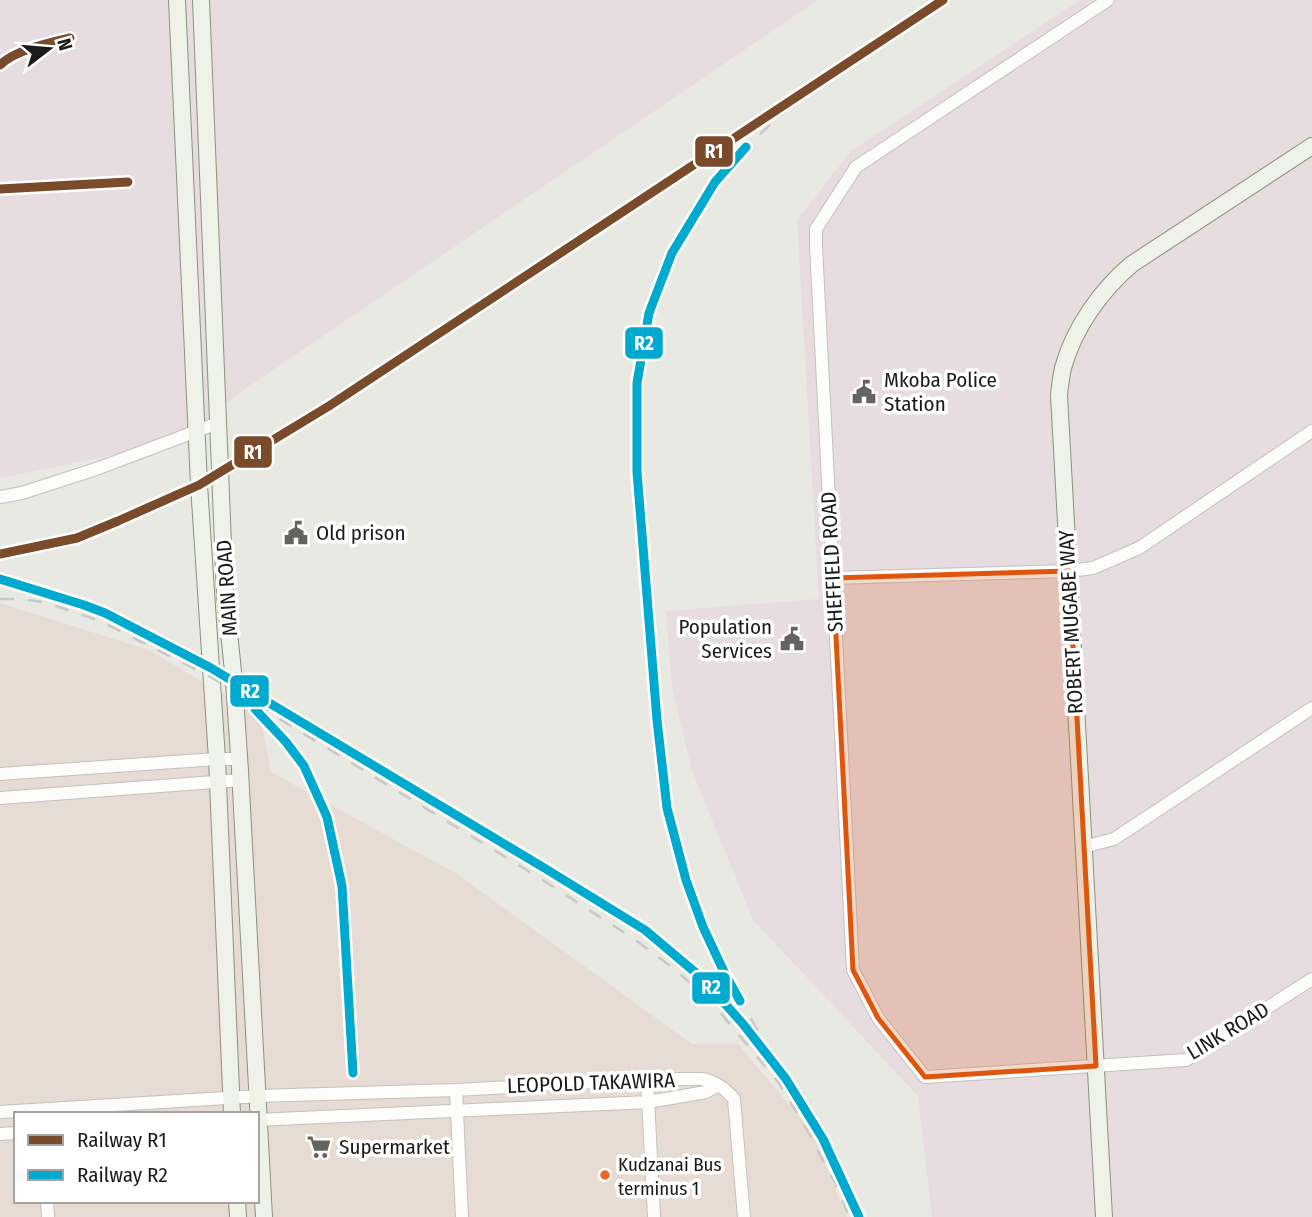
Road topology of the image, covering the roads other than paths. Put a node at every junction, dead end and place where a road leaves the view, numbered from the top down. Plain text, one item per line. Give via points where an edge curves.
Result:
1 (177, 0) edge
2 (201, 0) edge
3 (1108, 0) edge
4 (1312, 146) edge
5 (211, 248) junction
6 (189, 250) junction
7 (218, 423) junction
8 (1312, 431) edge
9 (197, 432) junction
10 (0, 497) edge
11 (1069, 571) junction
12 (833, 578) junction
13 (1312, 708) edge
14 (239, 759) junction
15 (217, 760) junction
16 (24, 773) junction
17 (0, 774) edge
18 (241, 780) junction
19 (217, 781) junction
20 (26, 796) junction
21 (0, 798) edge
22 (1083, 847) junction
23 (224, 923) junction
24 (247, 925) junction
25 (1312, 979) edge
26 (1096, 1066) junction
27 (647, 1079) junction
28 (718, 1085) junction
29 (456, 1090) junction
30 (258, 1096) junction
31 (648, 1102) junction
32 (232, 1106) edge
33 (456, 1110) junction
34 (0, 1112) edge
35 (43, 1112) edge
36 (258, 1112) edge
37 (259, 1120) edge
38 (259, 1136) edge
39 (264, 1217) edge
40 (462, 1217) edge
41 (654, 1217) edge
42 (744, 1217) edge
43 (1104, 1217) edge

1 - 6 main road, MAIN ROAD
2 - 5 main road, MAIN ROAD
3 - 12 street, SHEFFIELD ROAD via 856,167 817,229
4 - 11 main road, ROBERT MUGABE WAY via 1132,264 1098,298 1085,320 1064,367 1059,395
5 - 6 main road
5 - 7 main road, MAIN ROAD
6 - 9 main road, MAIN ROAD
7 - 9 street
7 - 14 main road, MAIN ROAD via 225,594
8 - 11 street via 1139,548 1093,568
9 - 10 street
9 - 15 main road, MAIN ROAD
11 - 12 street
11 - 22 main road, ROBERT MUGABE WAY
12 - 26 street, SHEFFIELD ROAD via 853,970 878,1018 925,1077
13 - 22 street via 1114,839
14 - 15 street
14 - 18 main road, MAIN ROAD
15 - 16 street
15 - 19 main road, MAIN ROAD
16 - 17 street
16 - 20 street
18 - 19 street
18 - 24 main road, MAIN ROAD
19 - 20 street
19 - 23 main road, MAIN ROAD
20 - 21 street
22 - 26 main road, ROBERT MUGABE WAY
23 - 24 main road
23 - 32 main road, MAIN ROAD
24 - 30 main road, MAIN ROAD
25 - 26 street, LINK ROAD via 1186,1060
26 - 43 main road, ROBERT MUGABE WAY
27 - 28 street, LEOPOLD TAKAWIRA via 702,1079
27 - 29 street, LEOPOLD TAKAWIRA
27 - 31 street
28 - 31 street, LEOPOLD TAKAWIRA via 706,1092
28 - 42 street via 734,1099
29 - 30 street, LEOPOLD TAKAWIRA
29 - 33 street
30 - 32 street, LEOPOLD TAKAWIRA
30 - 36 main road, MAIN ROAD
31 - 33 street, LEOPOLD TAKAWIRA
31 - 41 street
32 - 35 street, LEOPOLD TAKAWIRA
33 - 37 street, LEOPOLD TAKAWIRA
33 - 40 street
34 - 35 street, LEOPOLD TAKAWIRA
38 - 39 main road, MAIN ROAD

